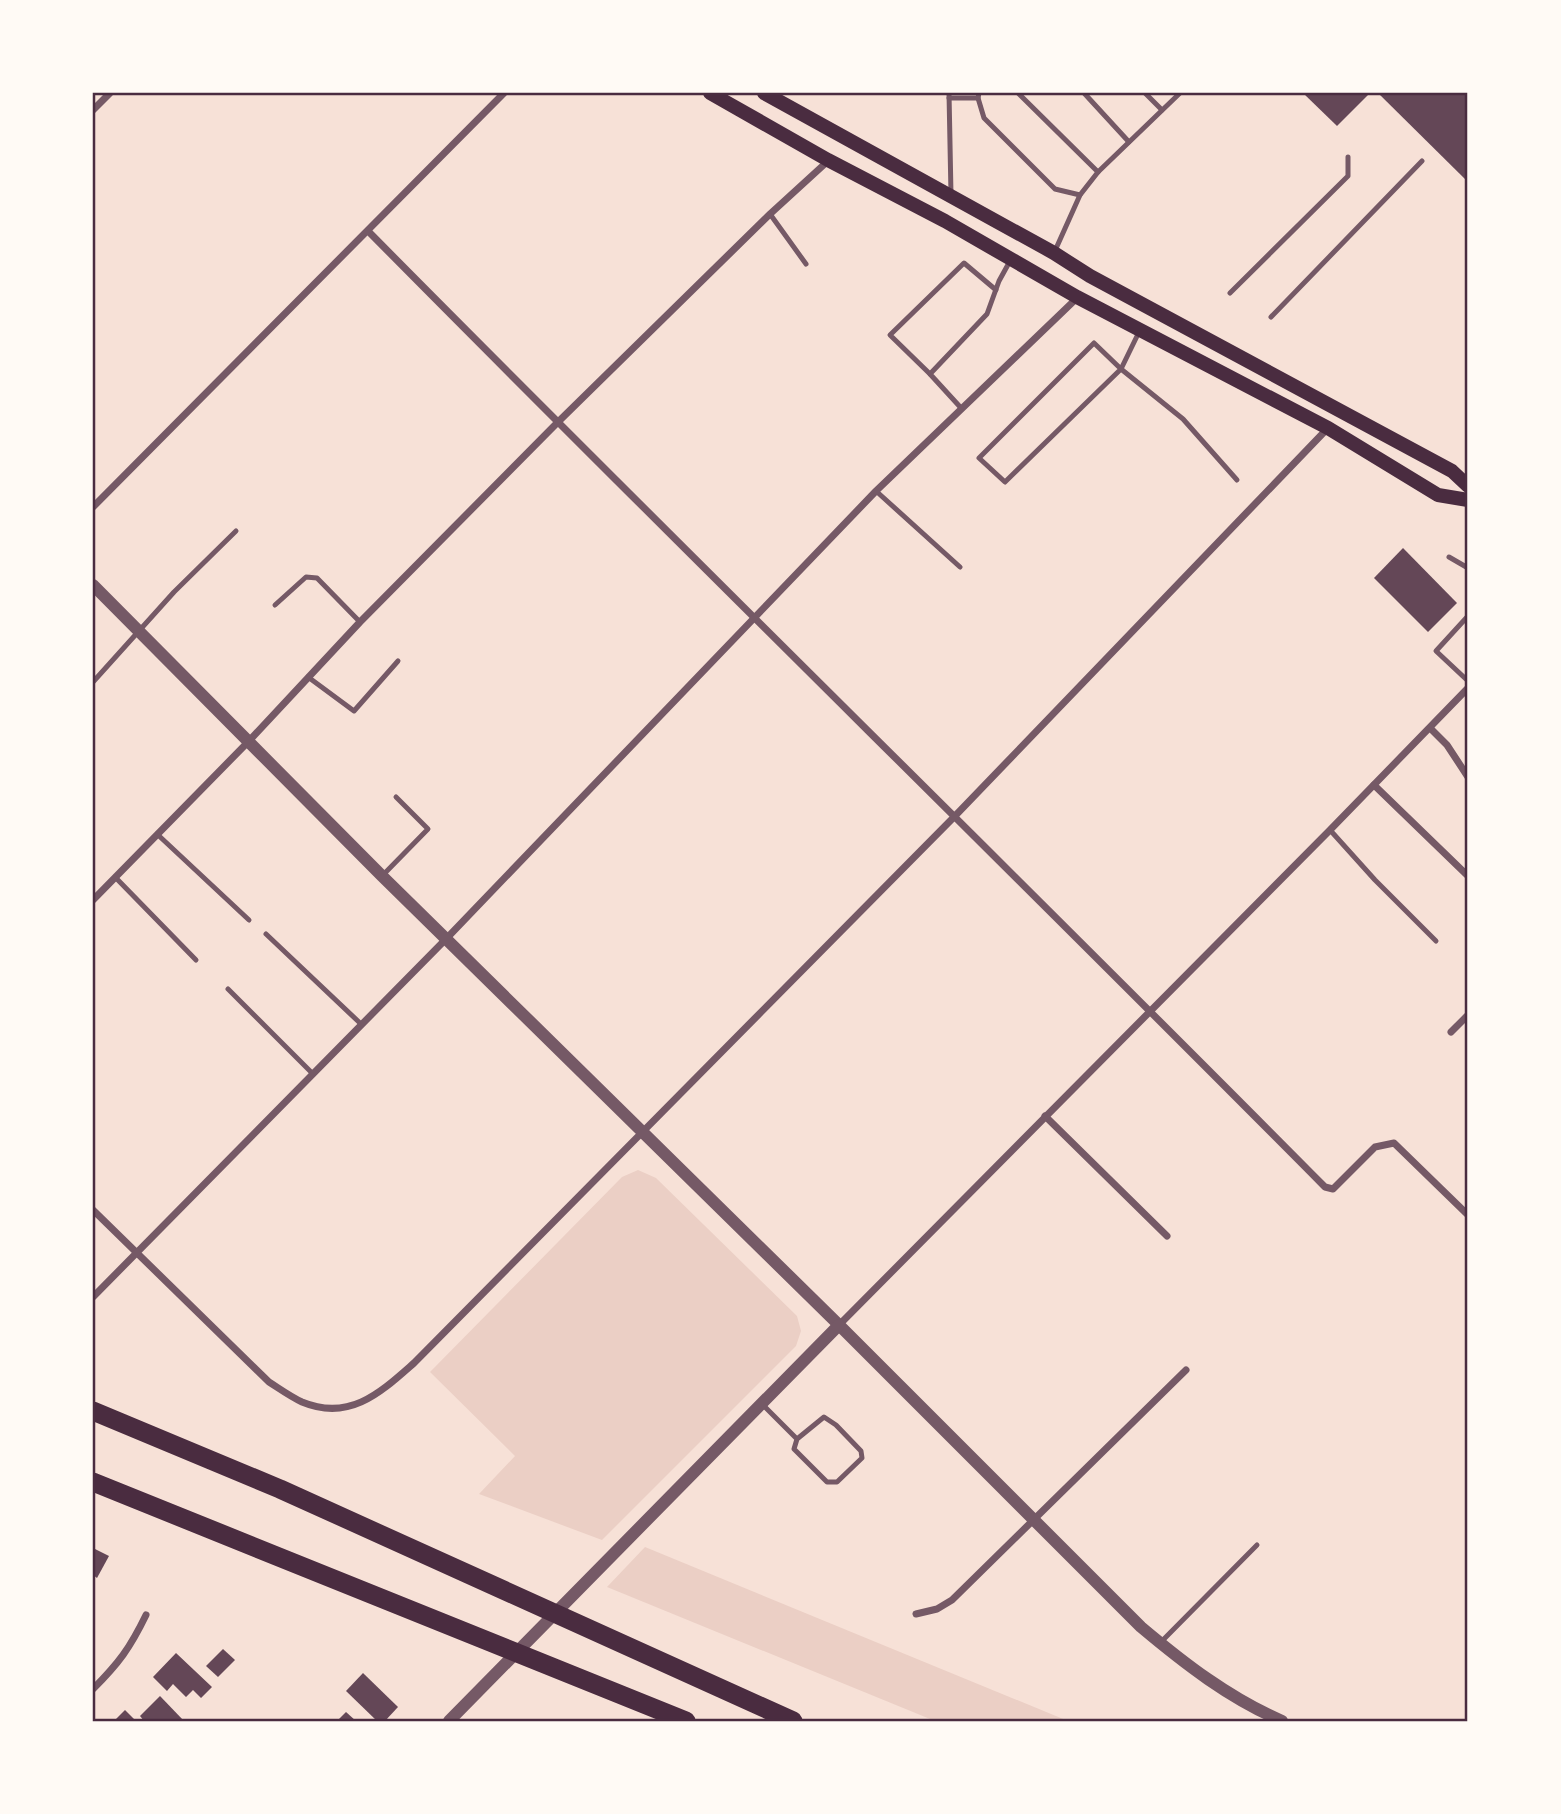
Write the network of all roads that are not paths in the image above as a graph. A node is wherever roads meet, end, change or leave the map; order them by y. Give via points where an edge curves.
1 (110, 93) edge
2 (504, 93) edge
3 (710, 93) edge
4 (764, 93) edge
5 (1018, 93) edge
6 (1084, 93) edge
7 (1145, 93) edge
8 (1180, 93) edge
9 (949, 95) edge
10 (979, 95) edge
11 (93, 110) edge
12 (1162, 110) junction
13 (1129, 142) junction
14 (1348, 157) dead end
15 (828, 160) junction
16 (1422, 161) dead end
17 (1098, 172) junction
18 (951, 195) junction
19 (1080, 195) junction
20 (770, 214) junction
21 (368, 231) junction
22 (1054, 253) junction
23 (1011, 259) junction
24 (806, 264) dead end
25 (996, 290) junction
26 (1230, 293) dead end
27 (1077, 297) junction
28 (1271, 317) dead end
29 (1140, 330) junction
30 (1121, 369) junction
31 (930, 374) junction
32 (962, 409) junction
33 (557, 423) junction
34 (1328, 428) junction
35 (1237, 480) dead end
36 (1468, 486) edge
37 (876, 491) junction
38 (1468, 500) edge
39 (93, 507) edge
40 (236, 531) dead end
41 (1449, 557) dead end
42 (960, 568) dead end
43 (1468, 568) edge
44 (93, 585) edge
45 (275, 606) dead end
46 (1468, 616) edge
47 (754, 618) junction
48 (360, 622) junction
49 (138, 631) junction
50 (398, 661) dead end
51 (308, 677) junction
52 (1468, 681) edge
53 (93, 682) edge
54 (1468, 688) edge
55 (1431, 729) junction
56 (248, 741) junction
57 (1468, 777) edge
58 (1374, 785) junction
59 (396, 797) dead end
60 (954, 817) junction
61 (1331, 830) junction
62 (157, 834) junction
63 (382, 876) junction
64 (1468, 876) edge
65 (115, 877) junction
66 (93, 900) edge
67 (249, 920) dead end
68 (266, 934) dead end
69 (446, 939) junction
70 (1436, 941) dead end
71 (196, 960) dead end
72 (229, 989) dead end
73 (1150, 1010) junction
74 (1468, 1015) edge
75 (361, 1024) junction
76 (1451, 1032) dead end
77 (313, 1073) junction
78 (1045, 1116) junction
79 (643, 1132) junction
80 (93, 1210) edge
81 (1468, 1215) edge
82 (1167, 1236) dead end
83 (136, 1252) junction
84 (93, 1297) edge
85 (839, 1325) junction
86 (1186, 1370) dead end
87 (762, 1404) junction
88 (93, 1411) edge
89 (797, 1439) junction
90 (93, 1482) edge
91 (1035, 1518) junction
92 (1257, 1545) dead end
93 (916, 1614) dead end
94 (146, 1615) dead end
95 (1160, 1643) junction
96 (93, 1689) edge
97 (449, 1721) edge
98 (686, 1721) edge
99 (793, 1721) edge
100 (1282, 1721) edge

1 - 11 street
2 - 21 street
3 - 15 main road
4 - 18 main road
5 - 17 lane
6 - 13 lane
7 - 12 lane
8 - 12 lane
9 - 10 lane
9 - 18 lane
10 - 19 lane via 984,118 1055,189
12 - 13 lane
13 - 17 lane
14 - 26 lane via 1348,176
15 - 20 street
15 - 23 main road
16 - 28 lane
17 - 19 lane
18 - 22 main road
19 - 22 lane
20 - 24 lane
20 - 33 street
21 - 33 street
21 - 39 street
22 - 36 main road via 1452,471
23 - 25 lane
23 - 27 main road
25 - 31 lane via 987,314
25 - 31 lane via 964,263 890,335
27 - 29 main road
27 - 32 street
29 - 30 lane
29 - 34 main road
30 - 30 lane via 1004,482 979,458 1094,344
30 - 35 lane via 1183,419
31 - 32 lane
32 - 37 street
33 - 47 street
33 - 48 street
34 - 38 main road via 1438,495
34 - 60 street
37 - 42 lane
37 - 47 street
40 - 49 lane
41 - 43 lane
44 - 49 street
45 - 48 lane via 306,577 317,578
46 - 52 lane via 1436,651
47 - 60 street
47 - 69 street
48 - 51 street
49 - 53 lane
49 - 56 street
50 - 51 lane via 354,711
51 - 56 street
54 - 55 street
55 - 57 street
55 - 58 street
56 - 62 street
56 - 63 street
58 - 61 street
58 - 64 street
59 - 63 lane via 428,829
60 - 73 street
60 - 79 street
61 - 70 lane
61 - 73 street
62 - 65 street
62 - 67 lane
63 - 69 street
65 - 66 street
65 - 71 lane
68 - 75 lane
69 - 75 street
69 - 79 street
72 - 77 lane
73 - 78 street
73 - 81 street via 1325,1187 1333,1189 1375,1147 1394,1143
74 - 76 street
75 - 77 street
77 - 83 street
78 - 82 street
78 - 85 street
79 - 83 street via 414,1363 358,1406 332,1409 303,1403 269,1382
79 - 85 street
80 - 83 street
83 - 84 street
85 - 87 street
85 - 91 street
86 - 91 street
87 - 89 lane
87 - 97 street
88 - 99 highway via 280,1489
89 - 89 lane via 824,1417 862,1451 862,1458 837,1482 827,1482 794,1449
90 - 98 highway
91 - 93 street via 951,1600
91 - 95 street
92 - 95 lane
94 - 96 street via 131,1647
95 - 100 street via 1221,1689

